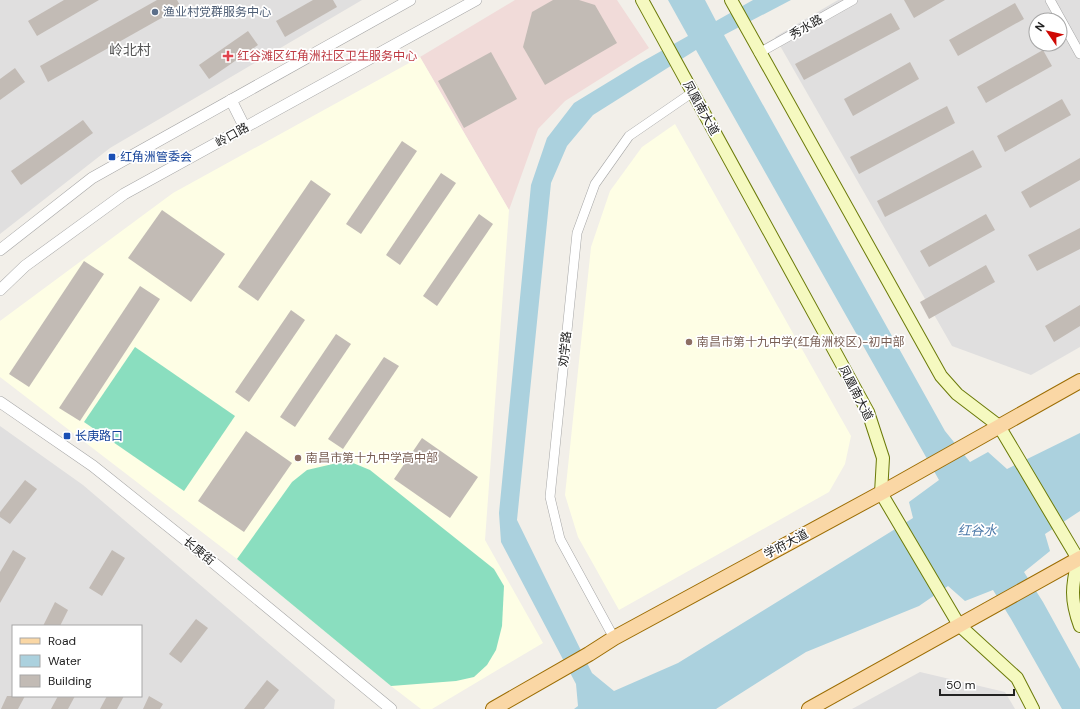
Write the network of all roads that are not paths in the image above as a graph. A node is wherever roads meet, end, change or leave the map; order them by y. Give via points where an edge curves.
1 (410, 0) edge
2 (476, 0) edge
3 (731, 0) edge
4 (853, 0) edge
5 (1050, 0) edge
6 (643, 2) edge
7 (759, 53) junction
8 (1080, 54) edge
9 (693, 92) junction
10 (231, 100) junction
11 (245, 128) junction
12 (0, 250) edge
13 (0, 290) edge
14 (1080, 381) edge
15 (0, 402) edge
16 (1000, 426) junction
17 (881, 493) junction
18 (1079, 559) edge
19 (959, 625) junction
20 (1080, 626) edge
21 (614, 638) junction
22 (391, 709) edge
23 (493, 709) edge
24 (809, 709) edge
25 (1034, 709) edge

1 - 10 street
2 - 11 street, 岭口路
3 - 7 main road
4 - 7 street, 秀水路
5 - 8 street
6 - 9 main road, 凤凰南大道
7 - 16 main road via 940,376 957,394
9 - 17 main road, 凤凰南大道 via 868,412 883,458
9 - 21 street, 劝学路 via 629,136 595,184 577,233 550,497 560,539
10 - 11 street
10 - 12 street via 92,178
11 - 13 street, 岭口路 via 124,194 25,266
14 - 16 main road, 学府大道
15 - 22 street, 长庚街 via 93,466
16 - 17 main road, 学府大道
16 - 18 main road
17 - 19 main road
17 - 21 main road, 学府大道
18 - 19 main road
18 - 20 main road via 1073,584 1073,608
19 - 24 main road
19 - 25 main road via 1017,678
21 - 23 main road, 学府大道

